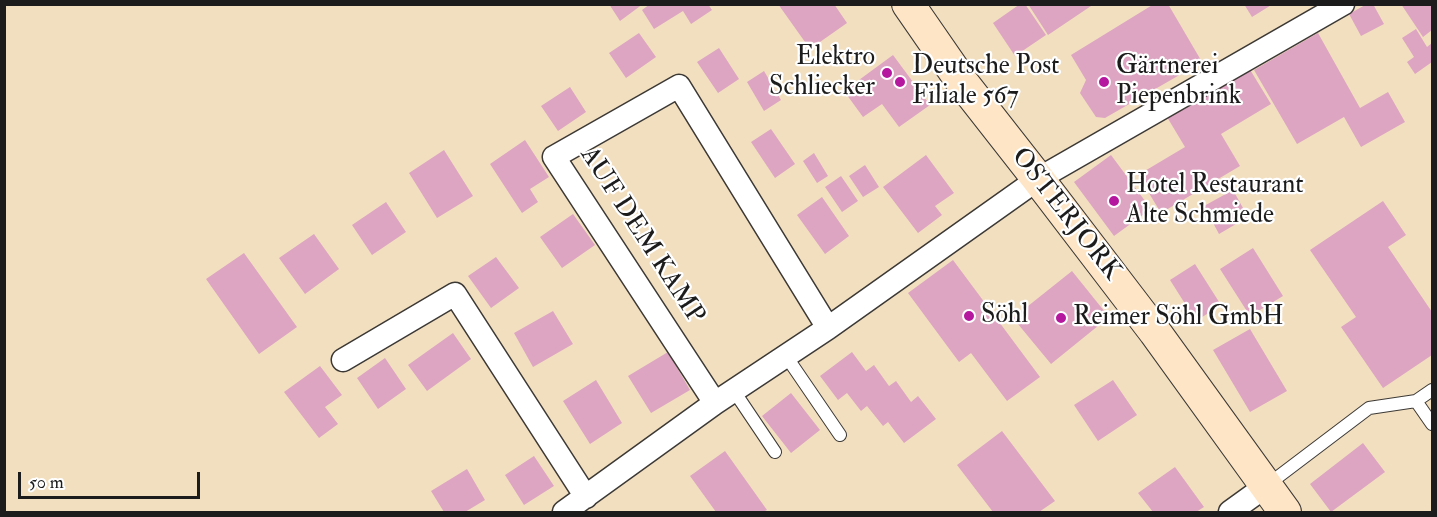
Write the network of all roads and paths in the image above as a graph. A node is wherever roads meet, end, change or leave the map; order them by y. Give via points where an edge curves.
1 (908, 4) edge
2 (1343, 4) edge
3 (1038, 179) junction
4 (828, 328) junction
5 (786, 356) junction
6 (343, 360) dead end
7 (1432, 390) edge
8 (734, 391) junction
9 (1416, 401) junction
10 (715, 403) junction
11 (1432, 424) edge
12 (840, 435) dead end
13 (775, 452) dead end
14 (1266, 486) junction
15 (586, 497) junction
16 (564, 513) edge
17 (1230, 513) edge
18 (1285, 513) edge

1 - 3 main road, OSTERJORK via 962,82
2 - 3 street
3 - 4 street
3 - 14 main road, OSTERJORK
4 - 5 street
4 - 10 street, AUF DEM KAMP via 679,86 554,157
5 - 8 street
5 - 12 lane
6 - 15 street via 455,294
7 - 9 lane
8 - 10 street
8 - 13 lane
9 - 11 lane
9 - 14 lane via 1369,408
10 - 15 street
14 - 17 street
14 - 18 main road, OSTERJORK
15 - 16 street

